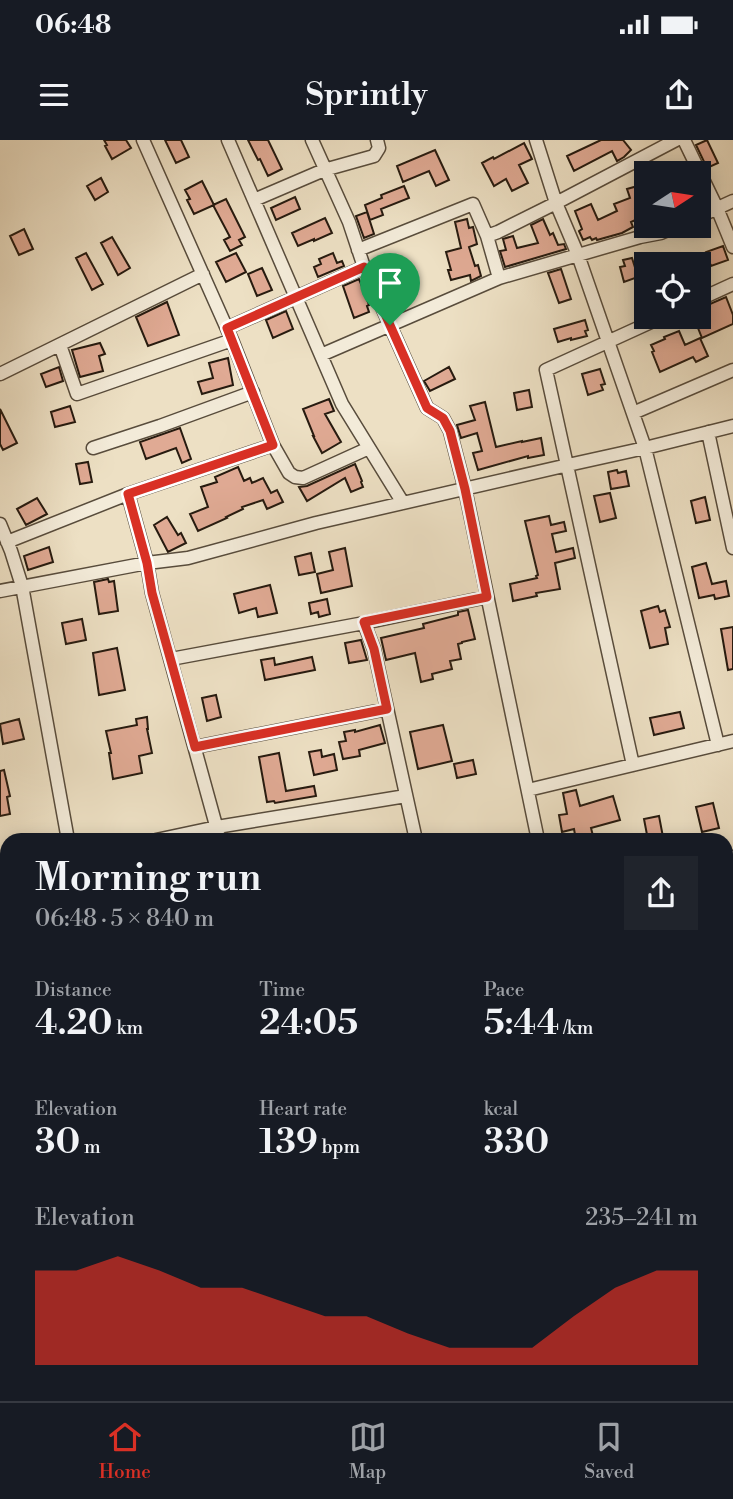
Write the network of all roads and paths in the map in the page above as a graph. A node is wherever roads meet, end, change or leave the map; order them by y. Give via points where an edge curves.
1 (143, 140) edge
2 (228, 140) edge
3 (312, 140) edge
4 (377, 140) edge
5 (536, 140) edge
6 (676, 140) edge
7 (684, 140) edge
8 (324, 170) junction
9 (254, 200) junction
10 (733, 201) edge
11 (556, 203) junction
12 (717, 208) junction
13 (711, 211) edge
14 (487, 236) junction
15 (637, 238) edge
16 (733, 247) edge
17 (358, 250) junction
18 (578, 255) junction
19 (364, 267) junction
20 (203, 274) junction
21 (499, 278) junction
22 (733, 284) edge
23 (711, 294) edge
24 (296, 298) junction
25 (390, 325) junction
26 (637, 329) edge
27 (230, 334) junction
28 (609, 342) junction
29 (60, 345) junction
30 (321, 355) junction
31 (733, 370) edge
32 (0, 373) edge
33 (253, 392) junction
34 (634, 413) junction
35 (733, 426) edge
36 (708, 432) junction
37 (273, 445) junction
38 (93, 448) dead end
39 (369, 448) junction
40 (645, 448) junction
41 (568, 465) junction
42 (465, 489) junction
43 (128, 494) junction
44 (403, 503) junction
45 (0, 524) edge
46 (733, 548) edge
47 (6, 549) edge
48 (147, 563) junction
49 (22, 586) junction
50 (0, 591) edge
51 (487, 597) junction
52 (364, 622) junction
53 (171, 659) junction
54 (387, 709) junction
55 (733, 741) edge
56 (718, 745) junction
57 (195, 747) junction
58 (632, 765) junction
59 (528, 790) junction
60 (406, 796) junction
61 (67, 833) edge
62 (218, 833) edge
63 (223, 833) edge
64 (414, 833) edge
65 (537, 833) edge

1 - 20 street
2 - 9 street
3 - 8 street
4 - 8 street via 374,156
5 - 11 street
6 - 11 street
7 - 12 street
8 - 9 street
8 - 17 street
9 - 24 street
10 - 12 street
11 - 14 street
11 - 18 street
12 - 13 street
12 - 16 street
14 - 17 street via 473,204
14 - 21 street
15 - 18 street
17 - 19 street
18 - 21 street
18 - 28 street
19 - 24 street
19 - 25 street
20 - 27 street
20 - 29 street
21 - 25 street
22 - 23 street
24 - 27 street
24 - 30 street
25 - 30 street
25 - 42 street via 427,408 443,418 450,431
26 - 28 street
27 - 29 street via 77,394
27 - 33 street
28 - 34 street
28 - 41 street via 546,370
29 - 32 street
30 - 39 street via 342,404
31 - 34 street
33 - 37 street
33 - 38 street
34 - 40 street
35 - 36 street
36 - 40 street
36 - 46 street
37 - 39 street via 289,473 303,478
37 - 43 street
39 - 44 street
40 - 41 street
40 - 56 street
41 - 42 street
41 - 58 street
42 - 44 street
42 - 51 street
43 - 47 street
43 - 48 street
44 - 48 street via 188,558
45 - 47 street
47 - 49 street
48 - 49 street
48 - 53 street
49 - 50 street
49 - 61 street
51 - 52 street
51 - 59 street
52 - 53 street
52 - 54 street
53 - 57 street
54 - 57 street
54 - 60 street
55 - 56 street
56 - 58 street
57 - 62 street
58 - 59 street
59 - 65 street
60 - 63 street
60 - 64 street

